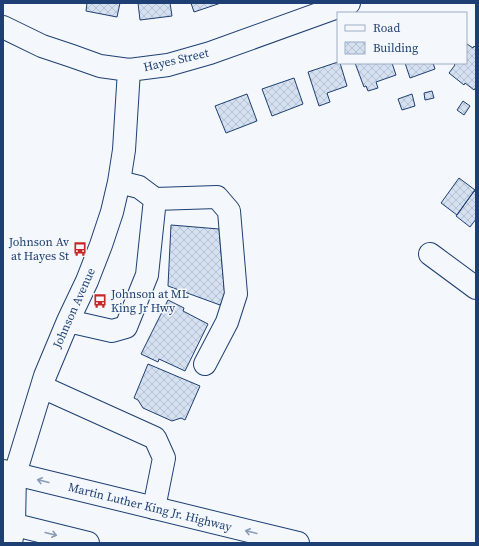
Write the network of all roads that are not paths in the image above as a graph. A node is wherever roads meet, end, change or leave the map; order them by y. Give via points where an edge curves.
1 (349, 3) edge
2 (3, 27) edge
3 (129, 70) junction
4 (119, 182) junction
5 (156, 200) junction
6 (430, 254) dead end
7 (476, 288) edge
8 (68, 321) junction
9 (205, 364) dead end
10 (42, 387) junction
11 (9, 473) edge
12 (154, 508) junction
13 (10, 530) edge
14 (88, 543) edge
15 (298, 543) edge

1 - 3 street, Hayes Street via 210,53 168,65
2 - 3 street, Hayes Street via 42,46 100,66
3 - 4 street, Johnson Avenue via 124,150
4 - 5 street via 139,187
4 - 8 street, Johnson Avenue via 101,244
5 - 8 street via 147,274 126,326 112,332
5 - 9 street via 217,197 229,211 236,294 227,322
6 - 7 street
8 - 10 street, Johnson Avenue
10 - 11 street, Johnson Avenue
10 - 12 street via 155,438 164,458
12 -> 11 street, Martin Luther King Jr. Highway
11 - 13 street, Johnson Avenue
15 -> 12 street, Martin Luther King Jr. Highway
13 -> 14 street

